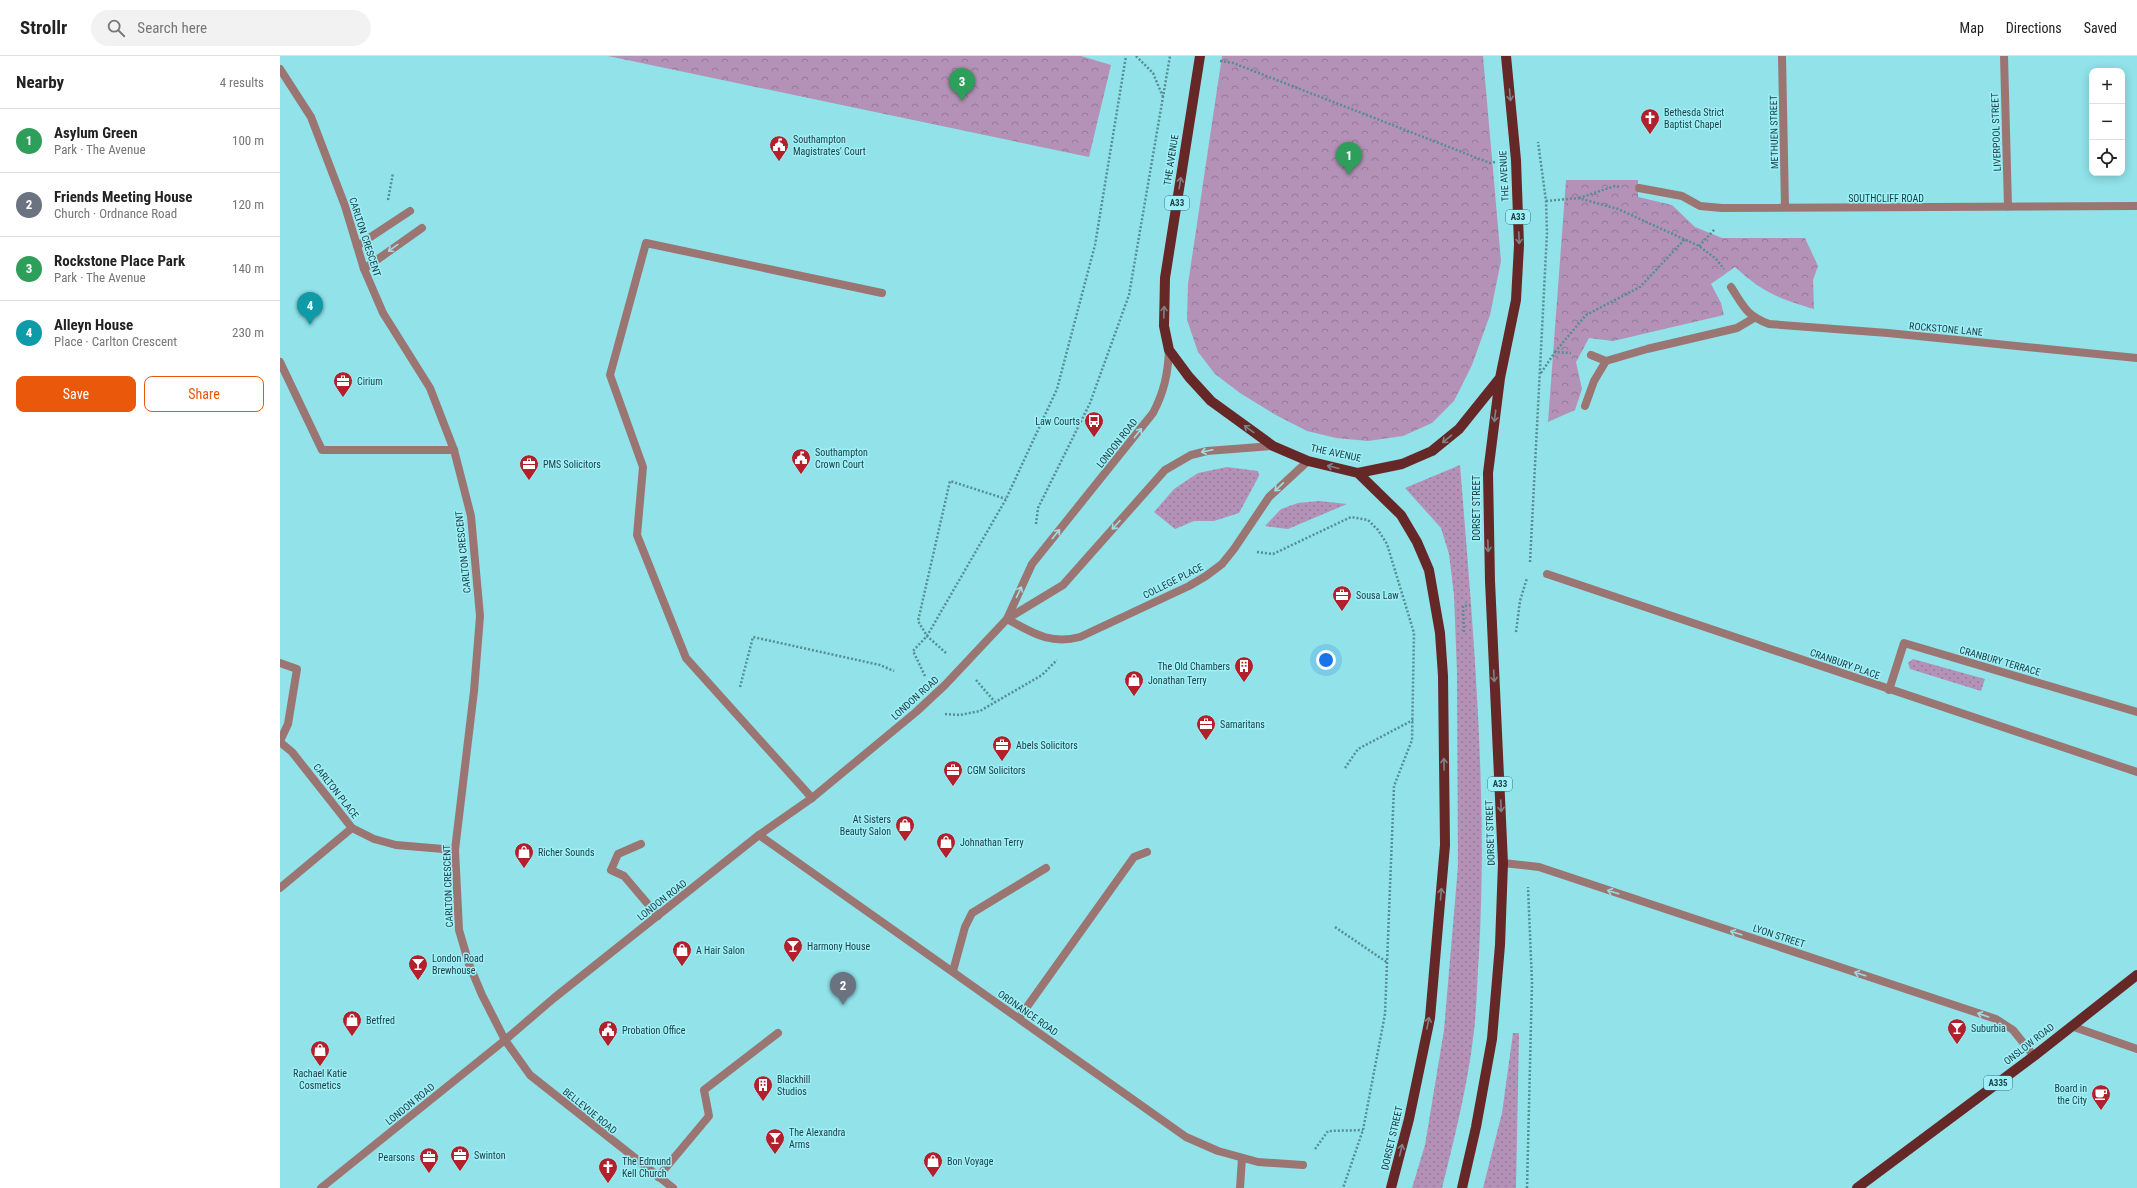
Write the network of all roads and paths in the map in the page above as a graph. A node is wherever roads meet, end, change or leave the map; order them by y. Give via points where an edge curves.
1 (1126, 56) edge
2 (1136, 56) edge
3 (1170, 56) edge
4 (1200, 56) edge
5 (1506, 56) edge
6 (1782, 56) edge
7 (2004, 56) edge
8 (1233, 63) dead end
9 (280, 69) edge
10 (1163, 98) junction
11 (1541, 157) dead end
12 (1490, 163) dead end
13 (1639, 188) joint
14 (1578, 198) junction
15 (1546, 201) junction
16 (2137, 206) edge
17 (1786, 207) junction
18 (2008, 207) junction
19 (410, 211) dead end
20 (422, 228) dead end
21 (1685, 239) junction
22 (357, 246) junction
23 (364, 269) junction
24 (1731, 287) joint
25 (882, 293) dead end
26 (1754, 318) junction
27 (1169, 350) junction
28 (1555, 352) junction
29 (1591, 355) joint
30 (2137, 358) edge
31 (1606, 361) junction
32 (280, 362) edge
33 (1540, 374) junction
34 (1500, 378) junction
35 (1585, 406) dead end
36 (1273, 446) junction
37 (454, 450) junction
38 (1308, 461) junction
39 (1358, 473) junction
40 (1006, 499) junction
41 (1273, 554) dead end
42 (1032, 564) junction
43 (1530, 568) dead end
44 (1528, 574) dead end
45 (1548, 574) dead end
46 (1491, 602) junction
47 (1007, 619) junction
48 (1414, 633) junction
49 (1440, 633) junction
50 (927, 636) junction
51 (942, 649) dead end
52 (280, 663) edge
53 (894, 671) dead end
54 (1042, 675) dead end
55 (980, 684) dead end
56 (1889, 690) junction
57 (935, 695) junction
58 (995, 702) junction
59 (734, 711) junction
60 (980, 711) dead end
61 (2137, 712) edge
62 (1413, 720) junction
63 (280, 742) edge
64 (1345, 768) dead end
65 (2137, 772) edge
66 (812, 798) junction
67 (352, 828) junction
68 (759, 835) junction
69 (641, 844) dead end
70 (455, 850) junction
71 (1147, 852) dead end
72 (1503, 863) junction
73 (1046, 868) dead end
74 (1528, 886) dead end
75 (280, 888) edge
76 (658, 916) junction
77 (1335, 927) dead end
78 (1388, 963) junction
79 (953, 971) junction
80 (2137, 975) edge
81 (1018, 1018) junction
82 (2071, 1026) junction
83 (778, 1033) dead end
84 (505, 1040) junction
85 (2137, 1049) edge
86 (2034, 1056) junction
87 (1363, 1130) junction
88 (1242, 1158) junction
89 (1303, 1165) joint
90 (658, 1177) junction
91 (321, 1188) edge
92 (673, 1188) edge
93 (1240, 1188) edge
94 (1343, 1188) edge
95 (1391, 1188) edge
96 (1462, 1188) edge
97 (1526, 1188) edge
98 (1857, 1188) edge

1 - 40 path via 1095,245 1056,389
2 - 10 path via 1153,73
3 - 10 path
27 -> 4 main road, THE AVENUE / A33 via 1164,326 1165,278
5 -> 34 main road, THE AVENUE / A33 via 1516,160 1520,245 1516,300
6 - 17 street, METHUEN STREET
7 - 18 street, LIVERPOOL STREET
8 - 12 path
9 - 22 street, CARLTON CRESCENT via 311,117 346,206
10 - 42 path via 1129,295 1090,403 1038,508
11 - 15 path
13 - 14 path via 1615,186
13 - 17 street, SOUTHCLIFF ROAD via 1682,196 1700,206
14 - 15 path
14 - 21 path via 1618,209
15 - 33 path via 1547,233
16 - 18 street, SOUTHCLIFF ROAD
17 - 18 street, SOUTHCLIFF ROAD
19 - 22 street
20 -> 23 street
21 - 24 path via 1716,259 1729,275
21 - 28 path via 1640,288 1586,315
22 - 23 street, CARLTON CRESCENT
23 - 37 street, CARLTON CRESCENT via 383,312 430,388
24 - 26 street via 1744,308
25 - 59 street via 646,243 610,375 643,467 637,535 686,658
26 - 30 street, ROCKSTONE LANE via 1769,324 1805,328 1888,333
26 - 31 street via 1737,328
36 -> 27 main road, THE AVENUE / A33 via 1211,401
42 -> 27 street, LONDON ROAD via 1153,413 1163,394 1168,373
28 - 29 path
28 - 33 path
29 - 31 street
31 - 35 street via 1594,381
32 - 37 street via 322,450
33 - 43 path
34 -> 39 main road, THE AVENUE / A33 via 1459,429 1432,451 1402,464
34 -> 46 main road, DORSET STREET / A33 via 1488,473
36 - 38 main road, THE AVENUE / A33
36 -> 47 street, LONDON ROAD via 1207,450 1165,470 1063,585
37 - 70 street, CARLTON CRESCENT via 471,516 480,616 474,691
39 -> 38 main road, THE AVENUE / A33
38 -> 47 street, COLLEGE PLACE via 1269,497 1234,549 1222,564 1206,576 1080,637 1062,640 1045,638
39 - 49 main road, DORSET STREET via 1401,515 1417,542 1429,570
40 - 50 path
40 - 50 path via 950,481 918,622
41 - 48 path via 1352,517 1368,520 1387,544
47 -> 42 street, LONDON ROAD
44 - 46 path via 1520,600
45 - 56 street, CRANBURY PLACE
46 - 49 path via 1463,606 1464,632
46 -> 72 main road, DORSET STREET / A33
47 - 57 street, LONDON ROAD
48 - 49 path
48 - 62 path
95 -> 49 main road, DORSET STREET via 1409,1119 1430,1018 1445,845
50 - 51 path
50 - 57 path via 913,651
52 - 63 street via 297,669 288,724
53 - 59 path via 880,665 753,637
54 - 58 path
55 - 58 path
56 - 61 street, CRANBURY TERRACE via 1904,643
56 - 65 street, CRANBURY PLACE
57 - 66 street, LONDON ROAD
58 - 60 path
59 - 66 street
62 - 64 path via 1358,749
62 - 78 path via 1412,740 1394,786
63 - 67 street, CARLTON PLACE via 292,752
66 - 68 street, LONDON ROAD
67 - 70 street, CARLTON PLACE via 374,839 396,845
67 - 75 street
68 - 76 street, LONDON ROAD
68 - 79 street, ORDNANCE ROAD
69 - 76 street via 618,854 611,870 624,876
70 - 84 street, CARLTON CRESCENT via 459,930 482,995
71 - 81 street via 1134,857
86 -> 72 street, LYON STREET via 2013,1030 1996,1019 1540,867
72 - 96 main road, DORSET STREET / A33 via 1500,945 1492,1039
73 - 79 street via 972,913 965,927
74 - 97 path via 1532,984
76 - 84 street, LONDON ROAD
77 - 78 path
78 - 87 path via 1385,1014
79 - 81 street, ORDNANCE ROAD
80 - 82 main road, ONSLOW ROAD / A335
81 - 88 street, ORDNANCE ROAD via 1186,1137
82 - 85 street
82 - 86 main road, ONSLOW ROAD / A335
83 - 90 street via 704,1090 709,1116
84 - 90 street, BELLEVUE ROAD via 530,1075
84 - 91 street, LONDON ROAD
86 - 98 main road, ONSLOW ROAD / A335
87 - 89 path via 1328,1131
87 - 94 path
88 - 89 street, ORDNANCE ROAD via 1258,1162
88 - 93 street
90 - 92 street, BELLEVUE ROAD

